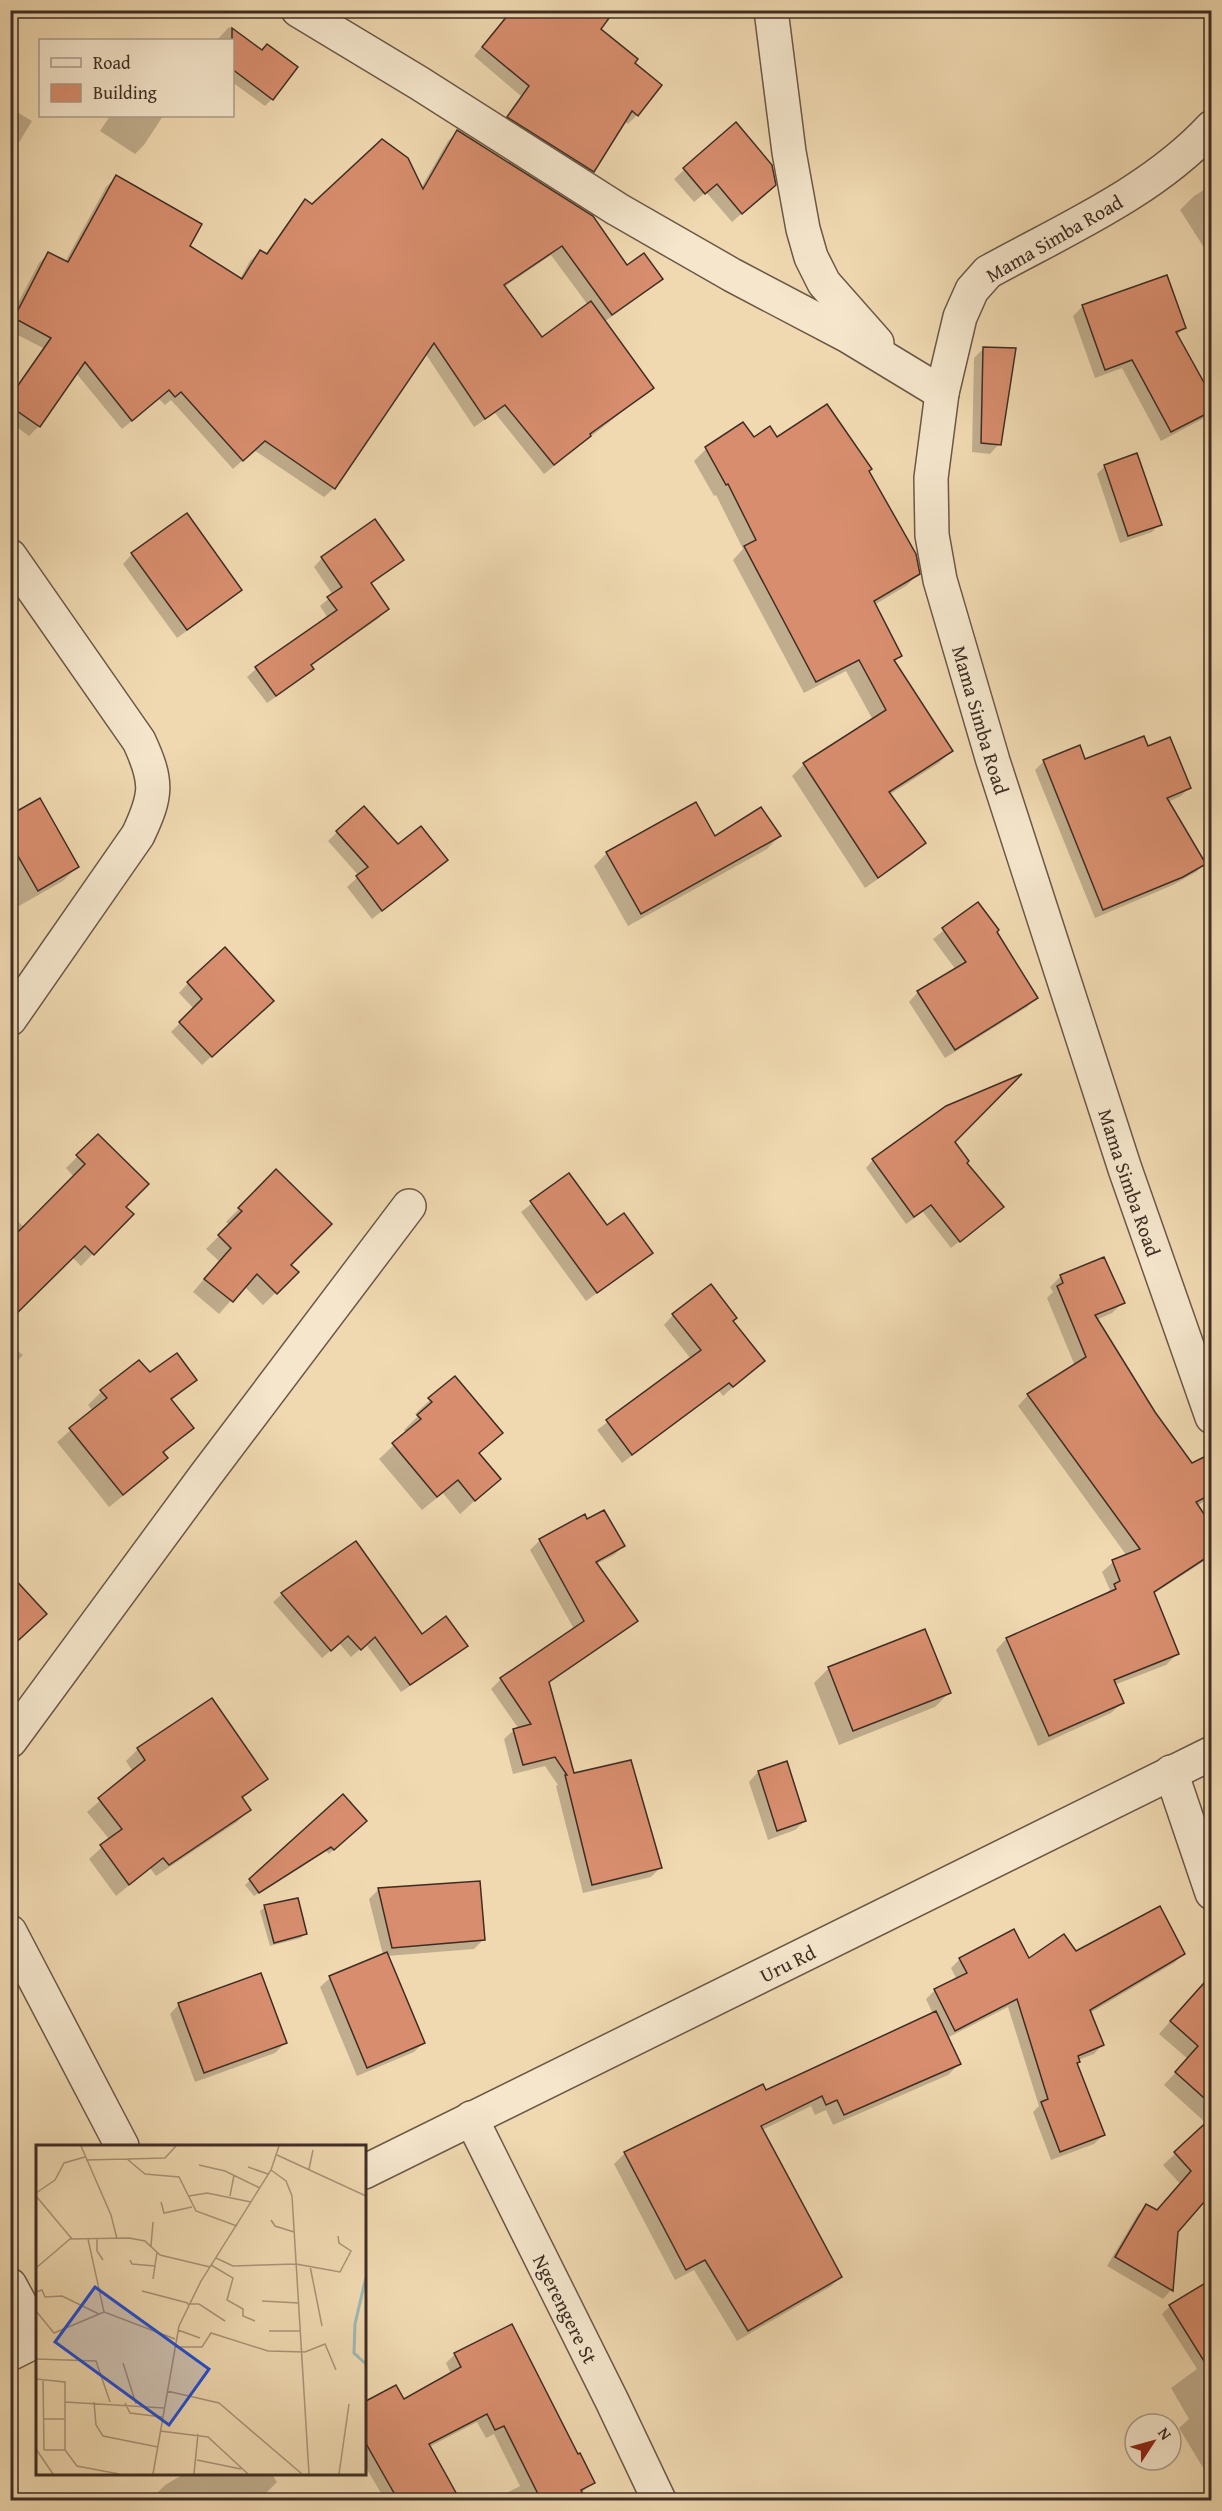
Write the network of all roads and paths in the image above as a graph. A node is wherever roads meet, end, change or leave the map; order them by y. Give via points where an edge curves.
1 (298, 10) edge
2 (771, 10) edge
3 (1212, 127) edge
4 (898, 367) junction
5 (942, 393) junction
6 (10, 556) edge
7 (10, 1019) edge
8 (409, 1206) dead end
9 (1212, 1417) edge
10 (10, 1741) edge
11 (1212, 1753) edge
12 (1171, 1772) junction
13 (1212, 1893) edge
14 (10, 1932) edge
15 (471, 2118) junction
16 (121, 2145) edge
17 (366, 2171) edge
18 (10, 2285) edge
19 (36, 2334) edge
20 (36, 2339) edge
21 (10, 2354) edge
22 (659, 2500) edge

1 - 4 street via 617,209
2 - 4 street via 789,152 811,257 824,283
3 - 5 street, Mama Simba Road via 1126,196 987,272 972,290 960,317
4 - 5 street
5 - 9 street, Mama Simba Road via 932,478 932,535 940,580 993,761 1110,1124
6 - 7 street via 140,741 150,763 154,786 150,809 138,835
8 - 10 street
11 - 12 street, Uru Rd
12 - 13 street
12 - 15 street, Uru Rd
14 - 16 street
15 - 17 street, Uru Rd
15 - 22 street, Ngerengere St
18 - 19 street
20 - 21 street

